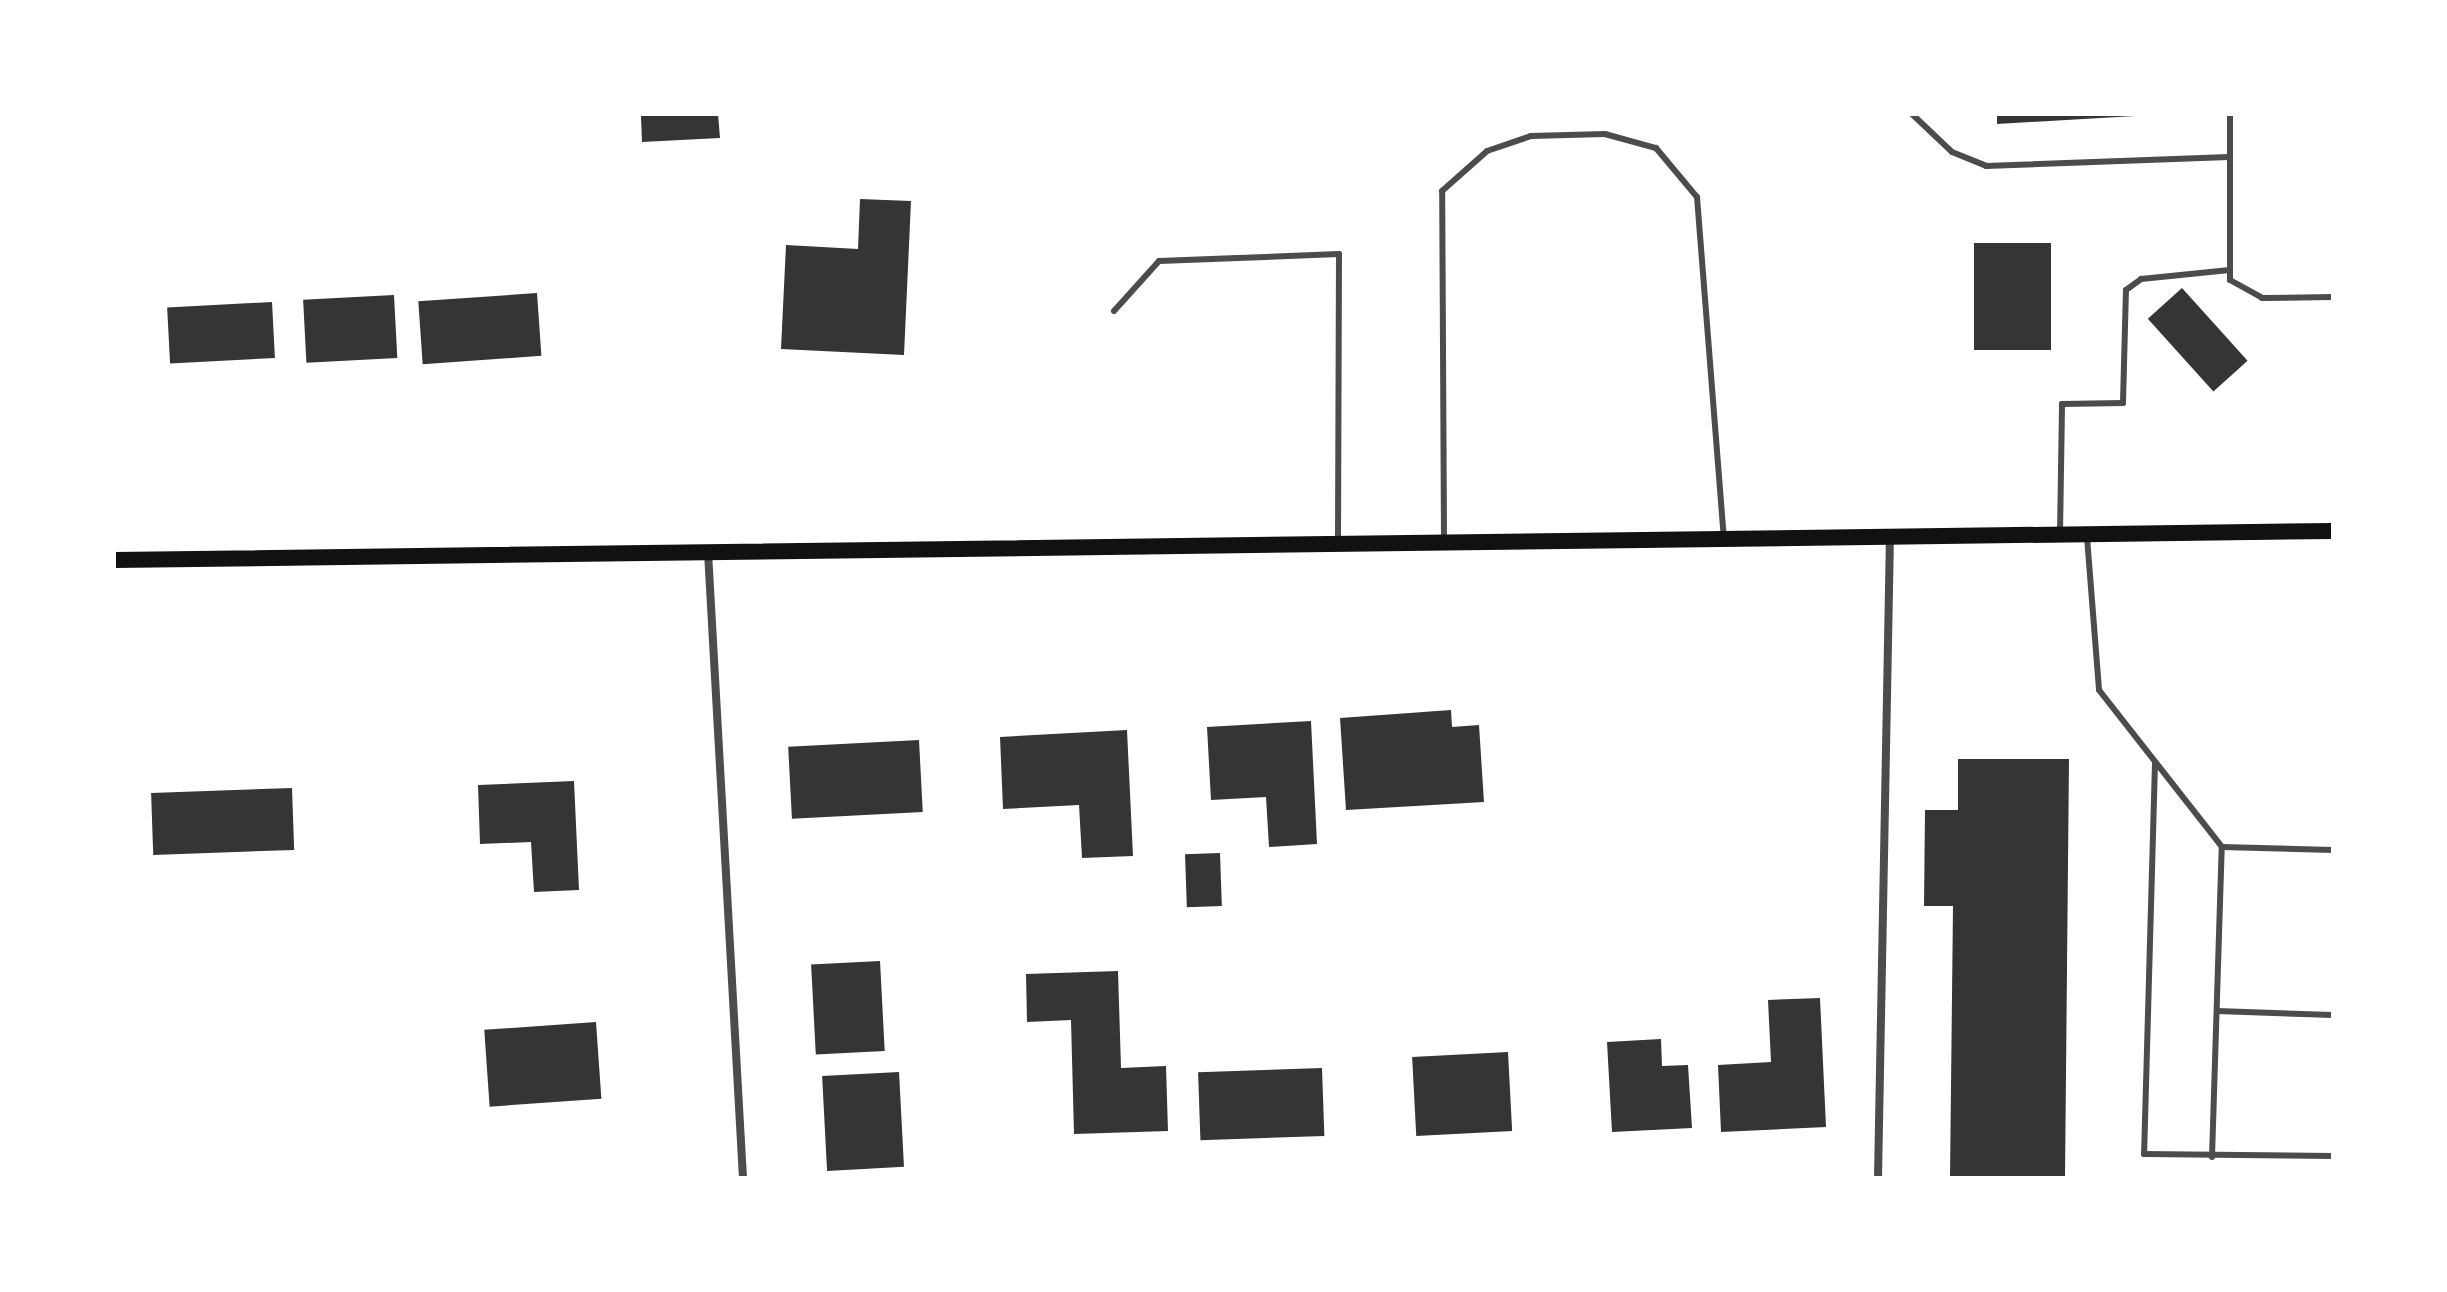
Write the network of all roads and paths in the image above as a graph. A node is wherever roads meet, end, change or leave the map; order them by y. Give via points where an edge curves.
1 (1912, 114) edge
2 (2230, 114) edge
3 (2229, 157) junction
4 (2230, 270) junction
5 (2333, 297) edge
6 (1114, 311) dead end
7 (2333, 531) edge
8 (2060, 534) junction
9 (2087, 534) junction
10 (1890, 536) junction
11 (1724, 539) junction
12 (1444, 542) junction
13 (1338, 545) junction
14 (708, 552) junction
15 (114, 560) edge
16 (2155, 763) junction
17 (2222, 847) junction
18 (2333, 850) edge
19 (2217, 1011) junction
20 (2333, 1015) edge
21 (2333, 1156) edge
22 (2212, 1157) junction
23 (743, 1178) edge
24 (1878, 1178) edge

1 - 3 lane via 1952,152 1986,166
2 - 3 lane
3 - 4 lane
4 - 5 lane via 2230,280 2262,298
4 - 8 lane via 2141,279 2126,290 2123,403 2062,404
6 - 13 lane via 1159,261 1339,254
7 - 9 main road
8 - 9 main road
8 - 10 main road
9 - 16 lane via 2099,690
10 - 11 main road
10 - 24 street
11 - 12 main road
11 - 12 lane via 1697,197 1656,148 1605,134 1531,136 1487,151 1442,191
12 - 13 main road
13 - 14 main road
14 - 15 main road
14 - 23 street
16 - 17 lane
16 - 22 lane via 2144,1154
17 - 18 lane
17 - 19 lane
19 - 20 lane
19 - 22 lane
21 - 22 lane

